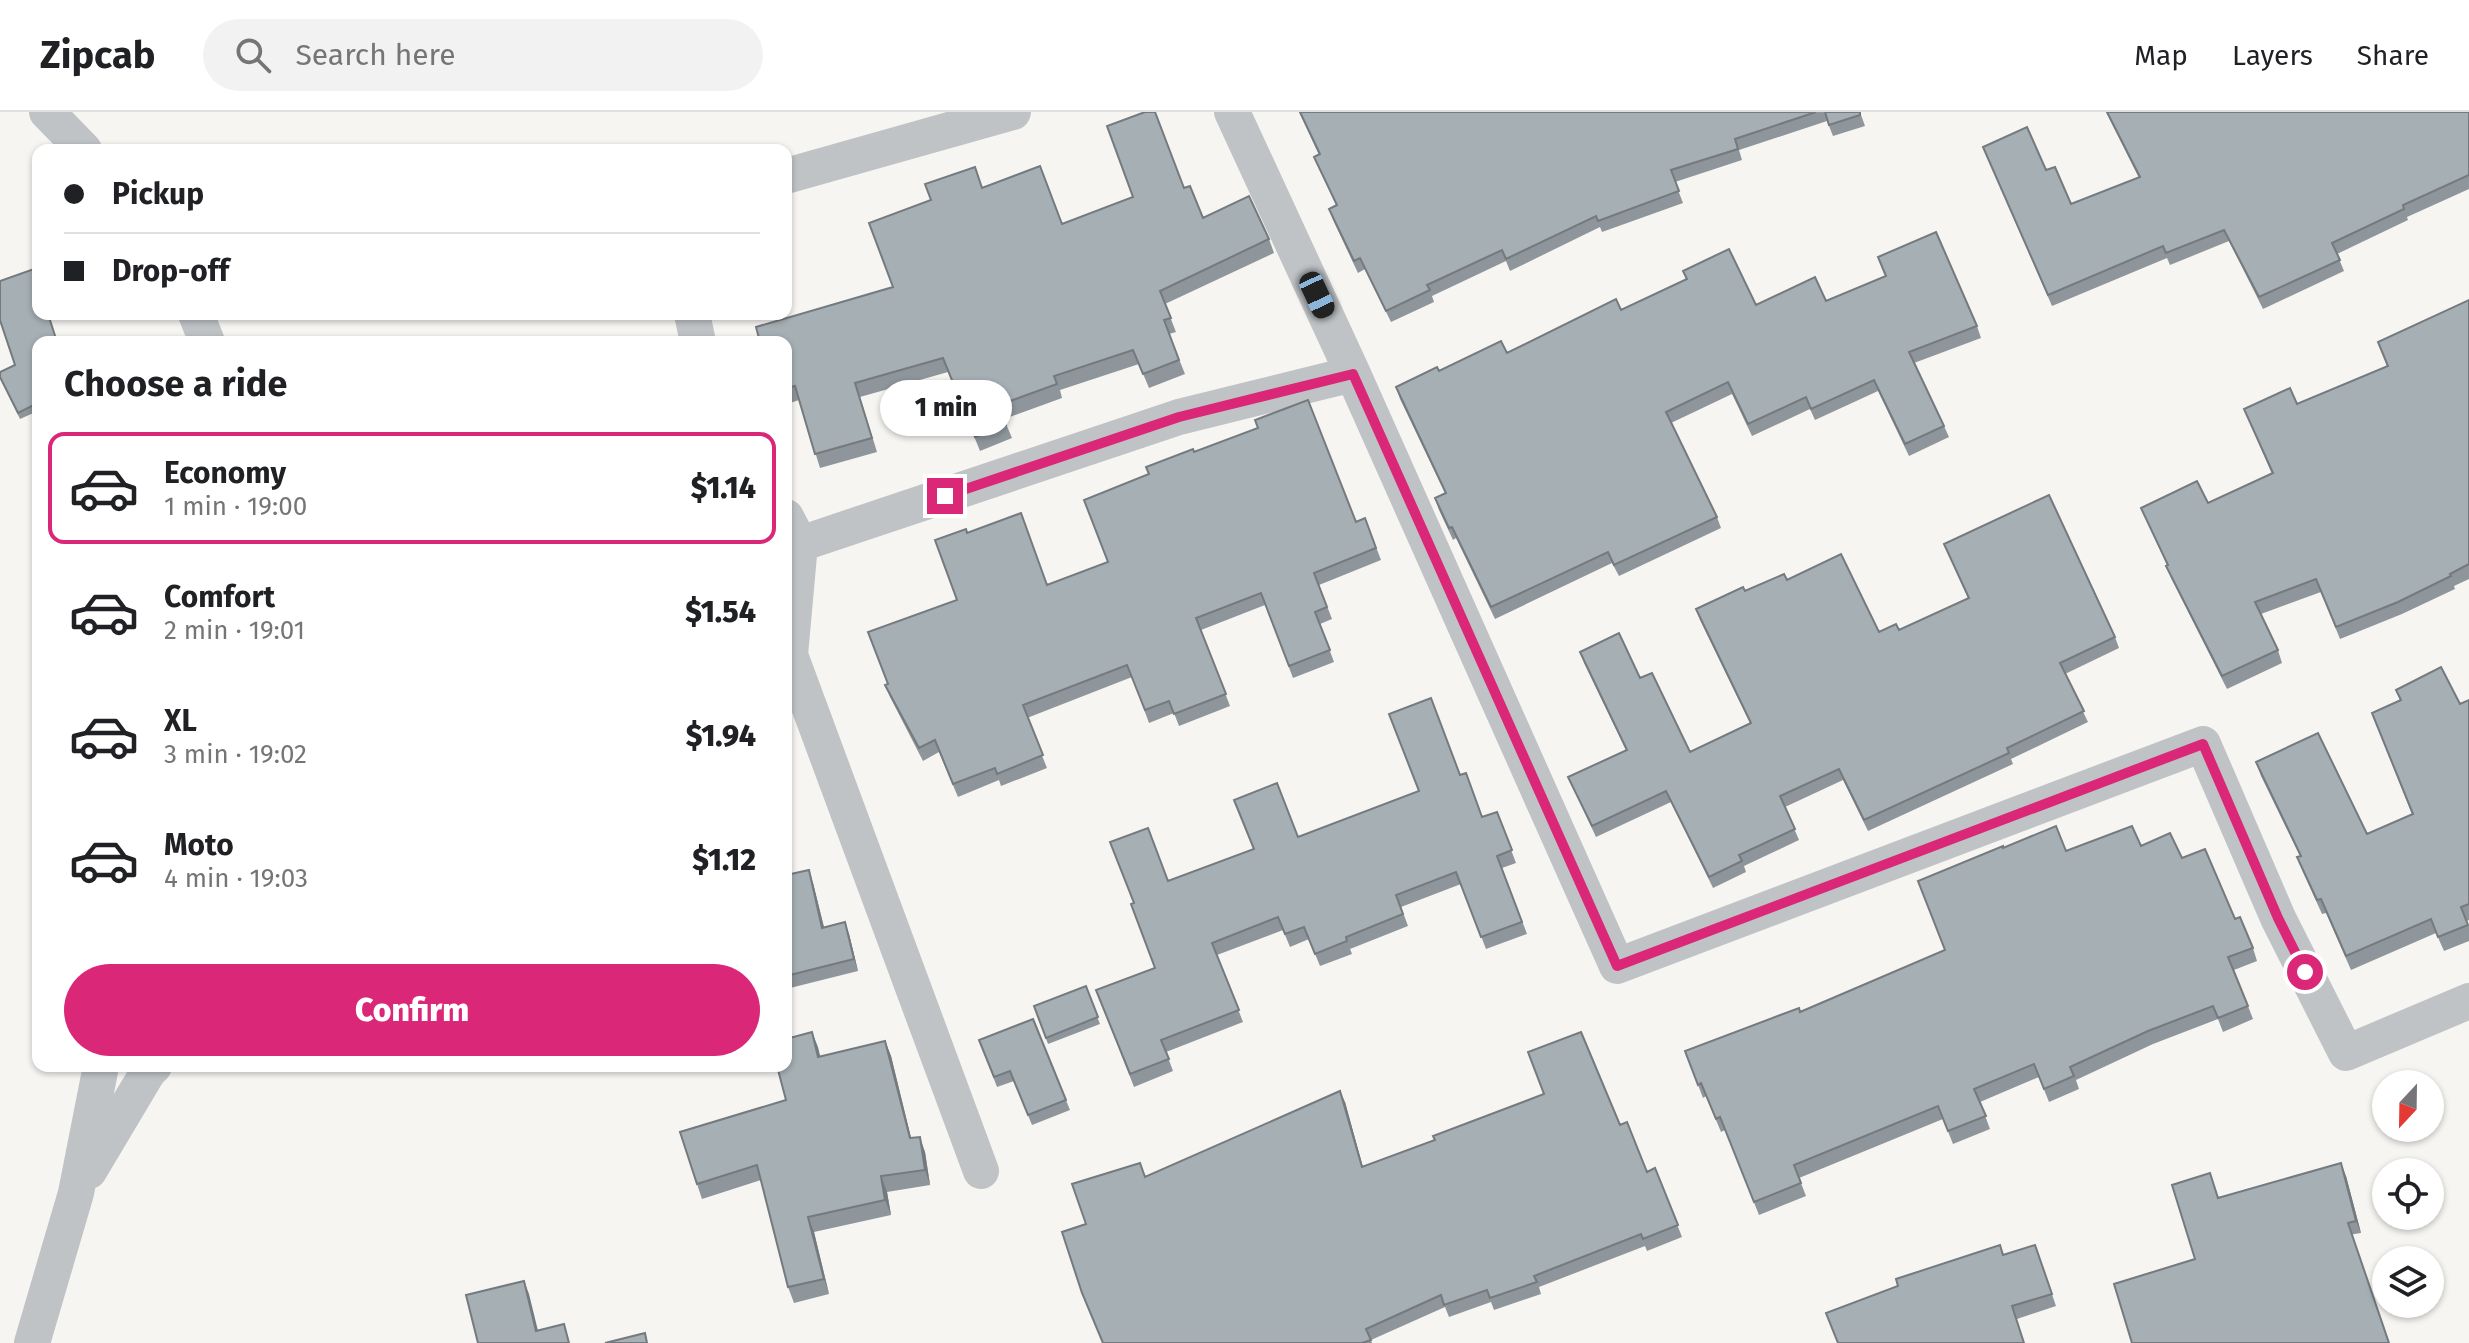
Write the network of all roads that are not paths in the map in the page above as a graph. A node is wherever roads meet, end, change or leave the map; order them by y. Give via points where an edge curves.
1 (47, 112) edge
2 (1013, 112) edge
3 (1232, 112) edge
4 (78, 144) edge
5 (792, 174) edge
6 (1353, 374) junction
7 (793, 530) edge
8 (792, 555) edge
9 (792, 668) edge
10 (2469, 1001) edge
11 (100, 1072) edge
12 (148, 1072) edge
13 (981, 1171) dead end
14 (76, 1193) junction
15 (32, 1343) edge

1 - 4 street
2 - 5 street
3 - 6 street
6 - 7 street via 1179,417
6 - 10 street via 1617,966 2203,744 2278,918 2346,1053
7 - 8 street
9 - 13 street
11 - 14 street
12 - 14 street
14 - 15 street

